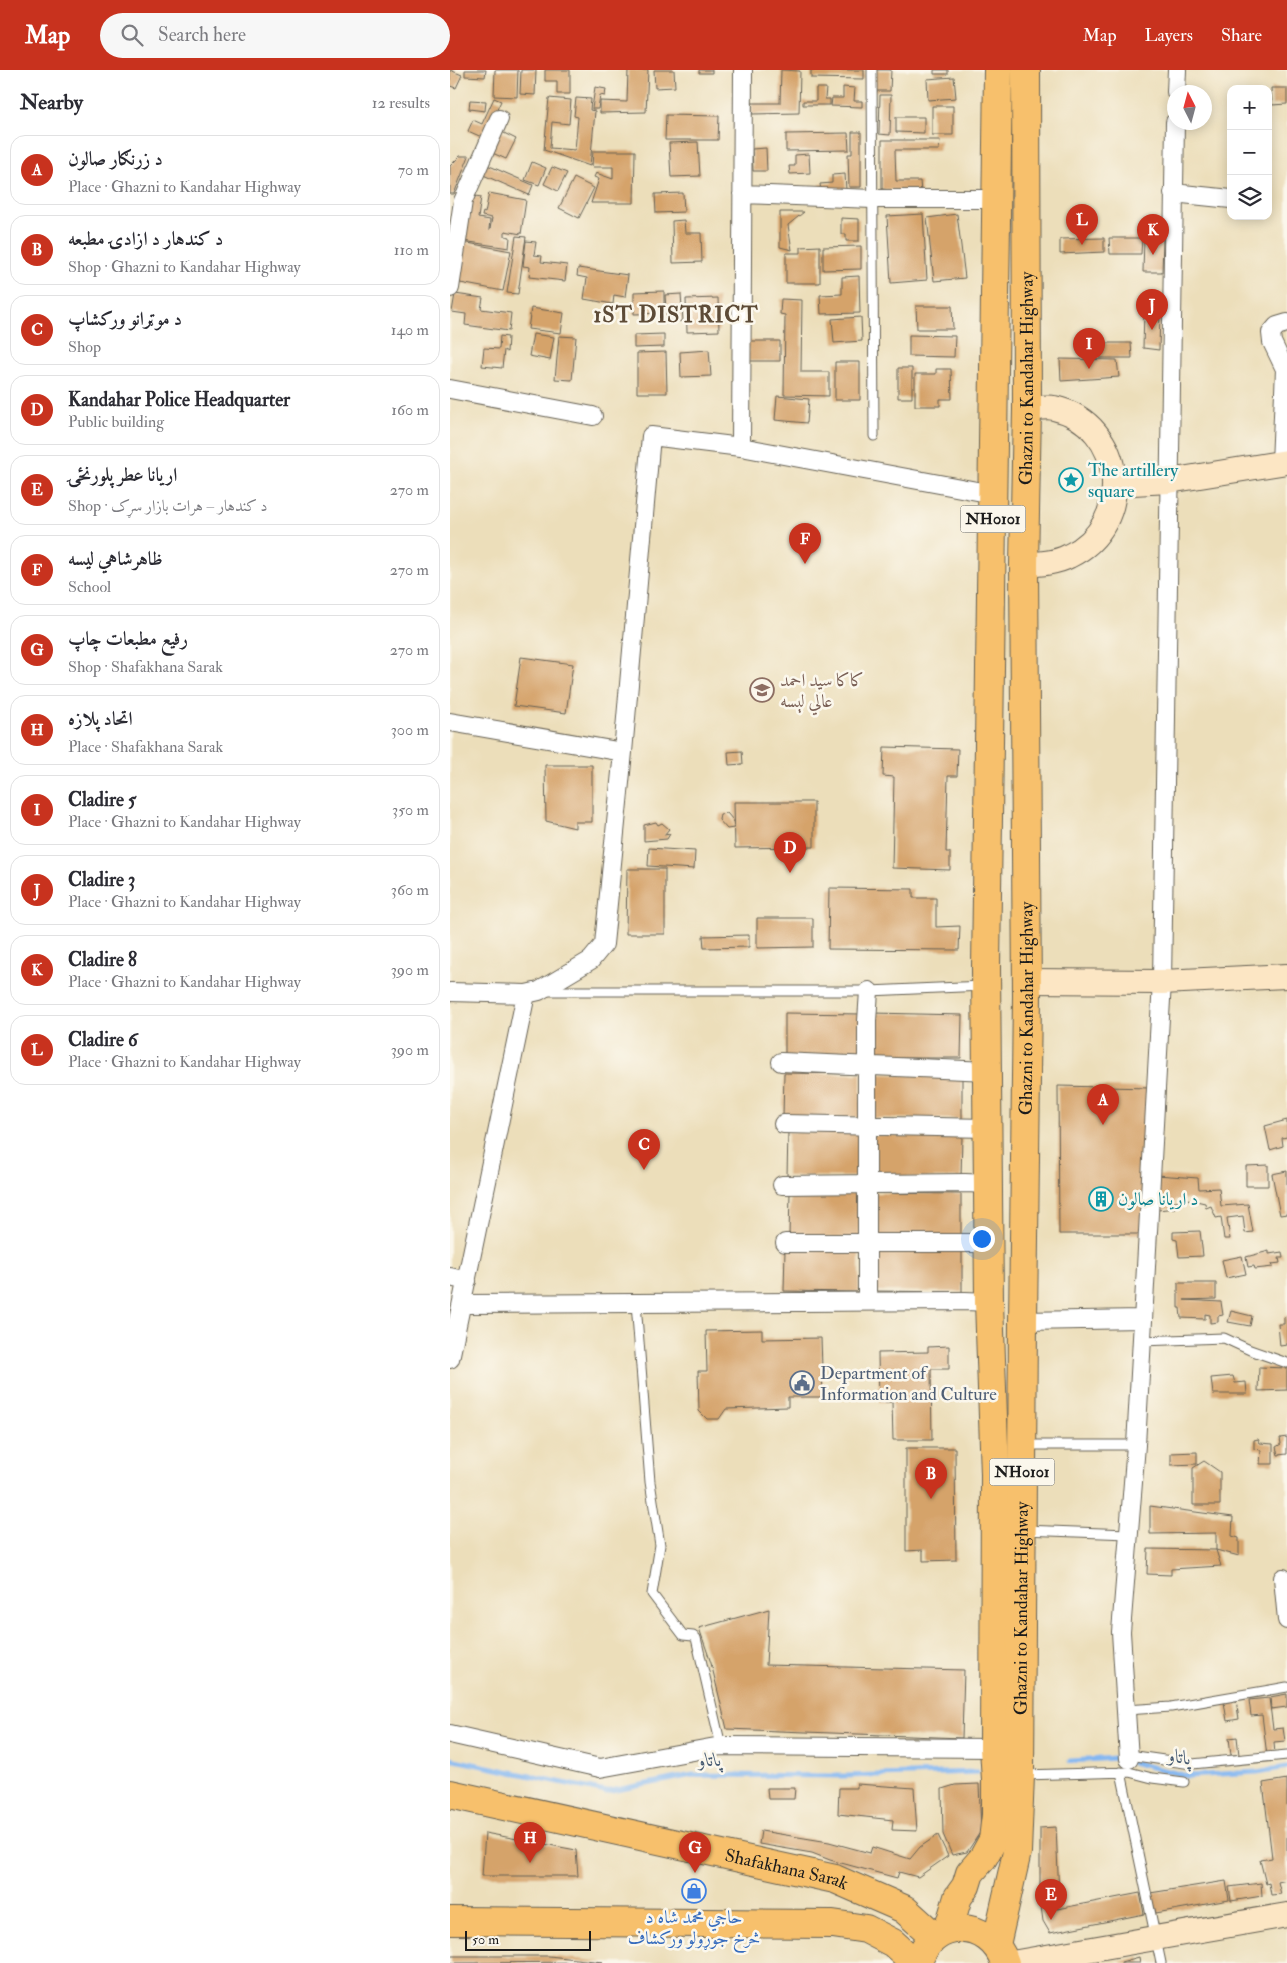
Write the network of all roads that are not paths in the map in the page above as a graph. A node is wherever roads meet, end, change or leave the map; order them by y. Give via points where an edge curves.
1 (743, 70) edge
2 (872, 70) edge
3 (998, 70) edge
4 (1026, 70) edge
5 (1177, 70) edge
6 (1176, 85) edge
7 (499, 119) dead end
8 (1175, 130) edge
9 (1173, 193) junction
10 (742, 194) junction
11 (873, 199) junction
12 (1227, 199) edge
13 (997, 200) junction
14 (450, 288) edge
15 (1287, 323) edge
16 (450, 389) edge
17 (1027, 409) junction
18 (593, 416) dead end
19 (874, 436) dead end
20 (741, 447) junction
21 (1284, 463) edge
22 (1169, 480) junction
23 (1115, 484) junction
24 (993, 494) junction
25 (1024, 565) junction
26 (450, 722) edge
27 (623, 752) junction
28 (1287, 976) edge
29 (1027, 981) junction
30 (1162, 982) junction
31 (986, 986) junction
32 (869, 991) junction
33 (450, 992) edge
34 (532, 992) junction
35 (781, 1062) dead end
36 (867, 1066) junction
37 (988, 1071) junction
38 (784, 1124) dead end
39 (867, 1126) junction
40 (988, 1128) junction
41 (867, 1184) junction
42 (988, 1184) junction
43 (782, 1185) dead end
44 (785, 1243) dead end
45 (867, 1243) junction
46 (988, 1243) junction
47 (458, 1279) edge
48 (867, 1301) junction
49 (989, 1302) junction
50 (636, 1303) junction
51 (463, 1304) junction
52 (1142, 1319) junction
53 (1023, 1321) junction
54 (1141, 1341) junction
55 (450, 1359) edge
56 (1287, 1363) edge
57 (1022, 1445) junction
58 (1136, 1445) junction
59 (1022, 1530) junction
60 (1128, 1534) junction
61 (1283, 1578) dead end
62 (1287, 1620) edge
63 (1287, 1687) edge
64 (1126, 1710) junction
65 (450, 1734) edge
66 (721, 1746) junction
67 (994, 1748) junction
68 (1287, 1755) edge
69 (1128, 1765) junction
70 (1020, 1775) junction
71 (1184, 1782) dead end
72 (450, 1794) edge
73 (1287, 1915) edge
74 (450, 1921) edge
75 (941, 1934) junction
76 (1156, 1938) junction
77 (1004, 1957) edge
78 (917, 1963) edge
79 (1161, 1963) edge

1 - 10 street
2 - 11 lane
3 - 13 main road, Ghazni to Kandahar Highway / NH0101
4 - 17 main road, Ghazni to Kandahar Highway / NH0101
5 - 6 street
7 - 14 street via 463,201
8 - 9 street
9 - 12 street
9 - 22 street
10 - 11 street
10 - 20 street
11 - 13 street
11 - 19 lane
13 - 24 main road, Ghazni to Kandahar Highway / NH0101
15 - 21 street via 1277,326 1271,333 1272,342 1286,369
16 - 18 street
17 - 23 main road via 1053,408 1078,418 1098,435 1111,458
17 - 25 main road, Ghazni to Kandahar Highway / NH0101
20 - 24 street
20 - 27 street via 651,436
21 - 22 main road
22 - 23 main road
22 - 30 street
23 - 25 main road via 1112,506 1103,527 1088,544 1069,557
24 - 31 main road, Ghazni to Kandahar Highway / NH0101
25 - 29 main road, Ghazni to Kandahar Highway / NH0101
26 - 27 street
27 - 34 street via 604,944 591,960
28 - 30 main road
29 - 30 main road
29 - 53 main road, Ghazni to Kandahar Highway / NH0101
30 - 52 street
31 - 32 lane
31 - 37 main road, Ghazni to Kandahar Highway / NH0101
32 - 34 lane
32 - 36 street
33 - 34 street
34 - 47 street
35 - 36 street
36 - 37 street
36 - 39 street
37 - 40 main road, Ghazni to Kandahar Highway / NH0101
38 - 39 street
39 - 40 street
39 - 41 street
40 - 42 main road, Ghazni to Kandahar Highway / NH0101
41 - 42 street
41 - 43 street
41 - 45 street
42 - 46 main road, Ghazni to Kandahar Highway / NH0101
44 - 45 street
45 - 46 street
45 - 48 street
46 - 49 main road, Ghazni to Kandahar Highway / NH0101
47 - 51 street
48 - 49 street
48 - 50 street
49 - 67 main road, Ghazni to Kandahar Highway / NH0101 via 995,1475
50 - 51 street
50 - 66 lane via 650,1482 660,1545 652,1594 683,1635 696,1638
51 - 55 street
52 - 53 street
52 - 54 street
53 - 57 main road, Ghazni to Kandahar Highway / NH0101
54 - 56 lane via 1224,1338
54 - 58 street
57 - 58 lane
57 - 59 main road, Ghazni to Kandahar Highway / NH0101
58 - 60 street
59 - 60 lane
59 - 70 main road, Ghazni to Kandahar Highway / NH0101
60 - 64 street via 1121,1632
61 - 62 street
63 - 64 lane via 1171,1708
64 - 69 street
65 - 66 street via 600,1768
66 - 67 street
67 - 75 main road, Ghazni to Kandahar Highway / NH0101 via 996,1815 993,1840 970,1873
68 - 69 lane via 1192,1764
69 - 70 lane
69 - 71 lane via 1152,1778
69 - 76 lane
70 - 77 main road, Ghazni to Kandahar Highway / NH0101 via 1017,1852
72 - 75 main road, Shafakhana Sarak via 835,1878 904,1909
73 - 76 main road
74 - 78 main road via 833,1924 866,1929 892,1942
75 - 77 main road via 961,1928 974,1930 987,1936
75 - 78 main road, Ghazni to Kandahar Highway via 927,1945
76 - 77 main road
76 - 79 lane

